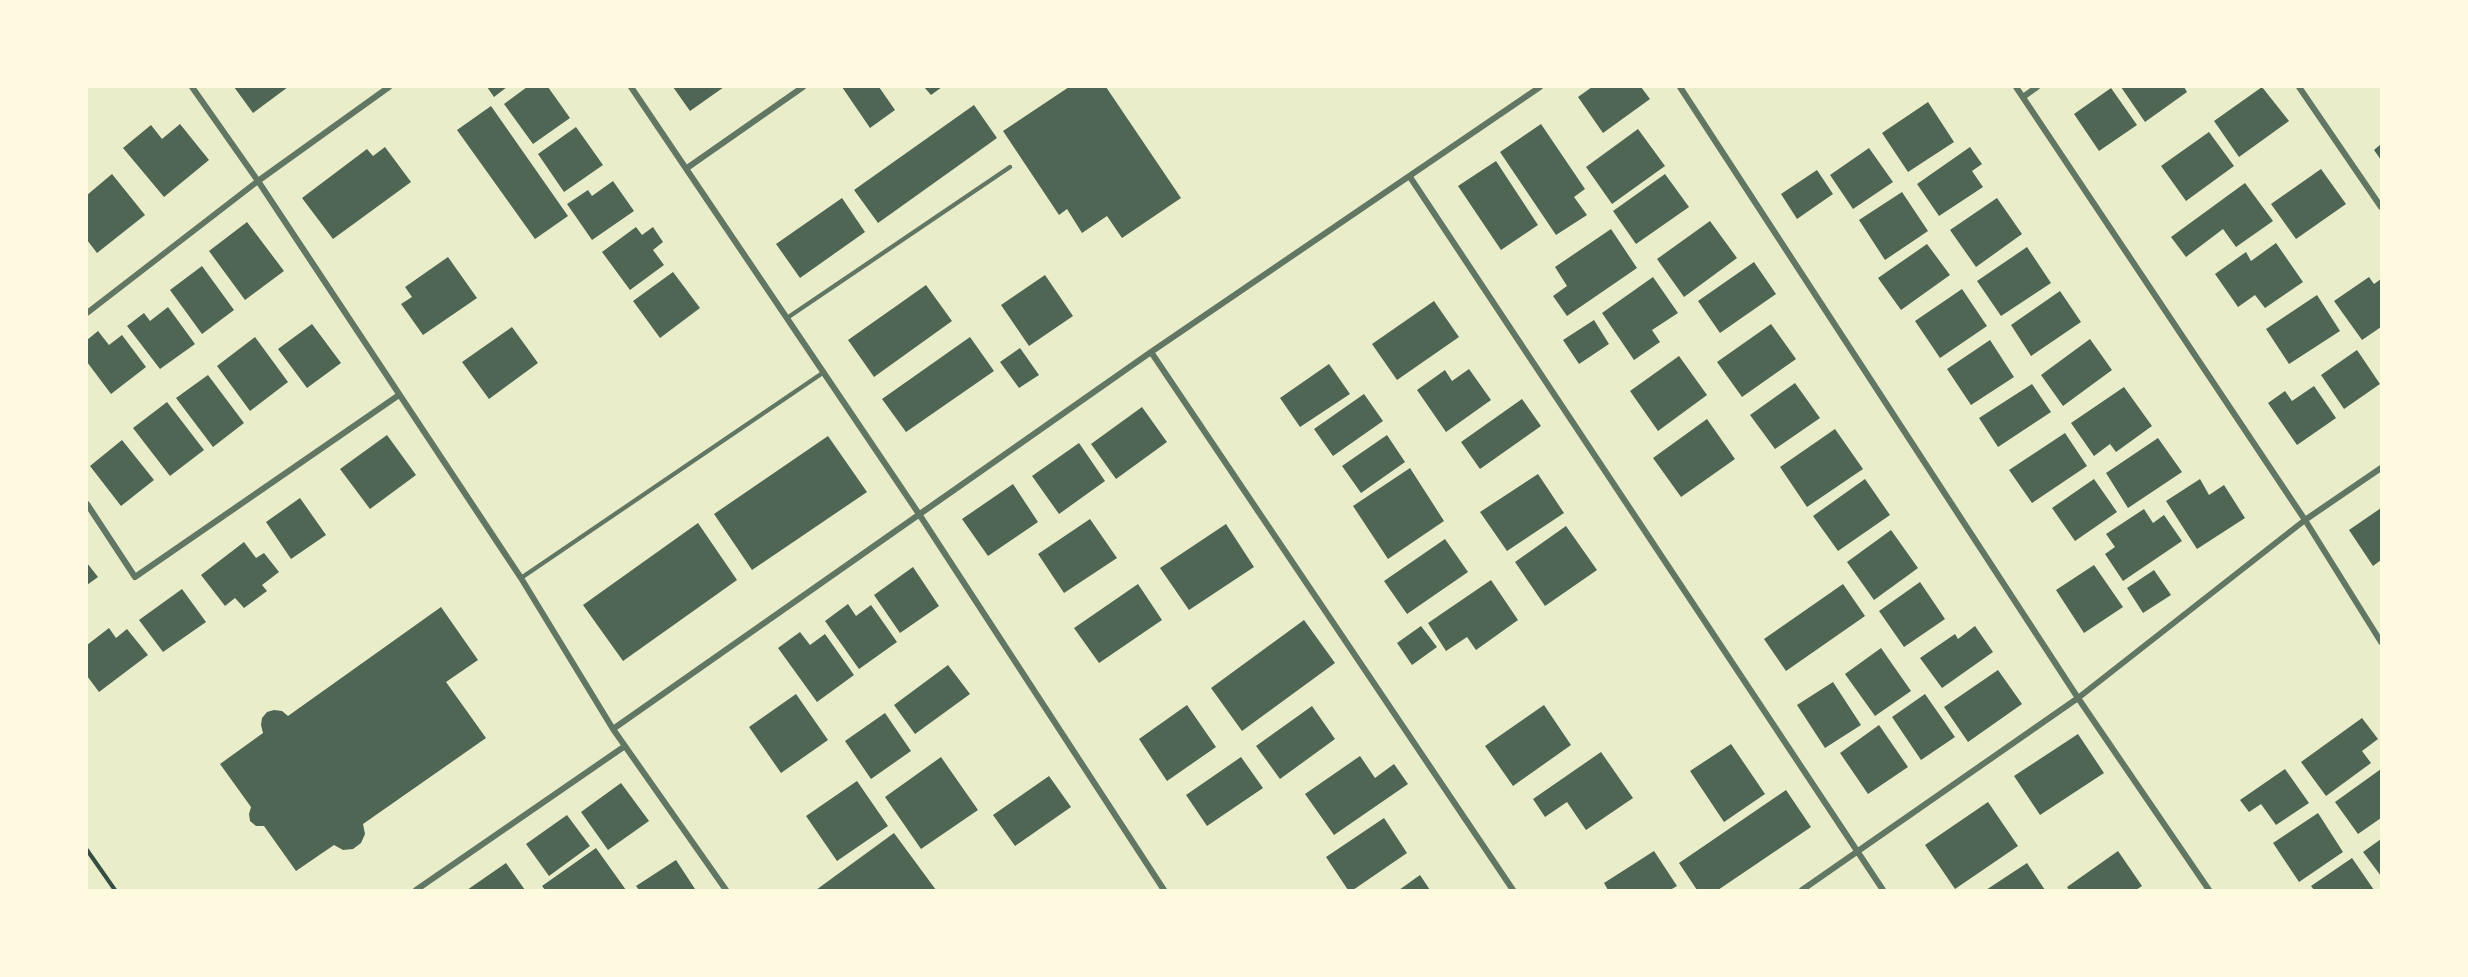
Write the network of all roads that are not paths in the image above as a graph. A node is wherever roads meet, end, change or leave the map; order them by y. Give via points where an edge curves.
1 (192, 87) edge
2 (389, 87) edge
3 (631, 87) edge
4 (803, 87) edge
5 (1540, 87) edge
6 (1680, 87) edge
7 (2016, 87) edge
8 (2037, 87) edge
9 (2299, 87) edge
10 (2023, 97) junction
11 (1010, 167) dead end
12 (687, 168) junction
13 (1410, 177) junction
14 (258, 181) junction
15 (2381, 207) edge
16 (87, 313) edge
17 (787, 318) junction
18 (1150, 352) junction
19 (824, 372) junction
20 (399, 395) junction
21 (2381, 468) edge
22 (87, 504) edge
23 (919, 514) junction
24 (2304, 520) junction
25 (521, 578) junction
26 (2381, 642) edge
27 (2078, 698) junction
28 (613, 729) junction
29 (625, 746) junction
30 (1858, 853) junction
31 (416, 890) edge
32 (726, 890) edge
33 (1164, 890) edge
34 (1513, 890) edge
35 (1803, 890) edge
36 (1883, 890) edge
37 (2209, 890) edge

1 - 14 street
2 - 14 street
3 - 12 street
4 - 12 street
5 - 13 street
6 - 27 street
7 - 10 street
8 - 10 street
9 - 15 street
10 - 24 street
11 - 17 lane
12 - 17 street
13 - 18 street
13 - 30 street
14 - 16 street
14 - 20 street
17 - 19 street
18 - 23 street
18 - 34 street
19 - 23 street
19 - 25 lane
20 - 22 street via 135,577
20 - 25 street
21 - 24 street
23 - 28 street
23 - 33 street
24 - 26 street
24 - 27 street
25 - 28 street
27 - 30 street
27 - 37 street
28 - 29 street
29 - 31 street
29 - 32 street
30 - 35 street
30 - 36 street

